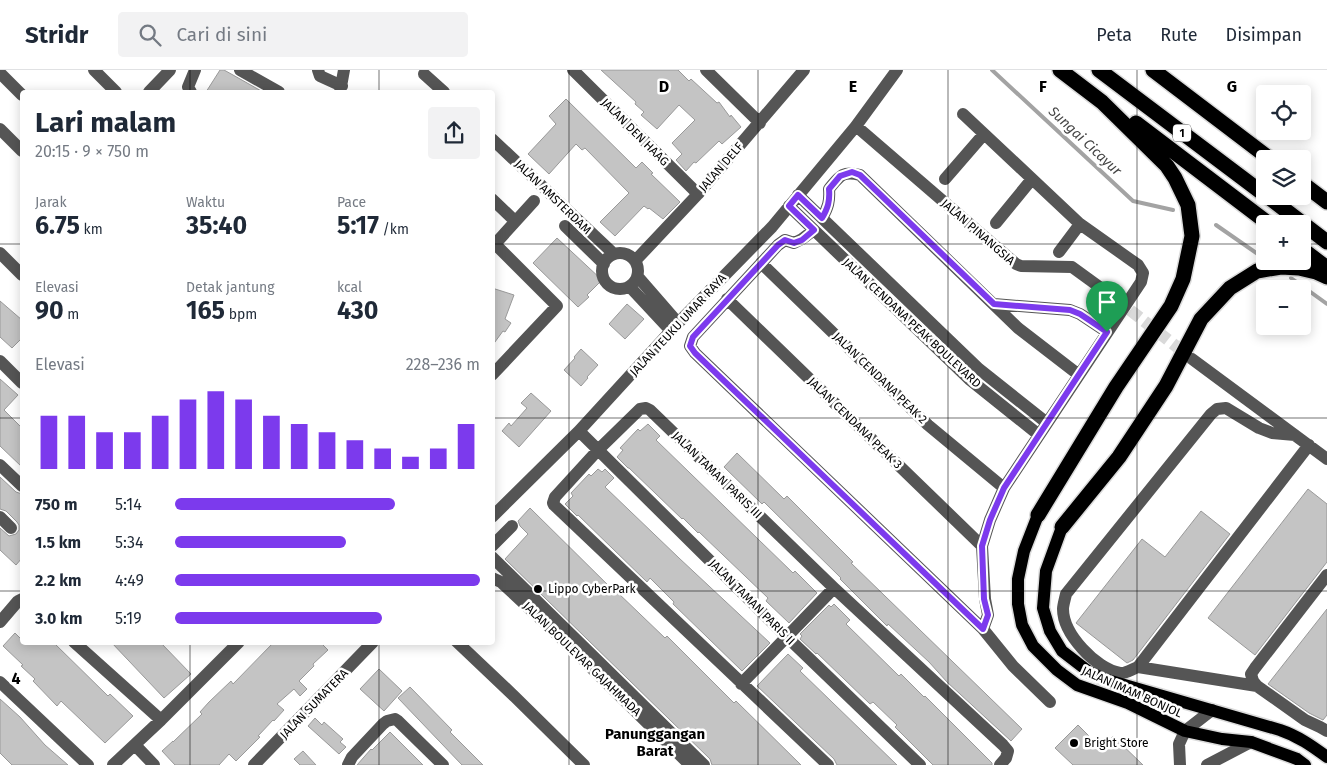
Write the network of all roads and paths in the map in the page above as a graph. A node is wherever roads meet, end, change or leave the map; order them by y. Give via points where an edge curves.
1 (94, 70) edge
2 (170, 70) edge
3 (195, 70) edge
4 (240, 70) edge
5 (318, 70) edge
6 (344, 70) edge
7 (573, 70) edge
8 (706, 70) edge
9 (804, 70) edge
10 (896, 70) edge
11 (1060, 70) edge
12 (1099, 70) edge
13 (1153, 70) edge
14 (0, 73) edge
15 (424, 74) dead end
16 (341, 89) edge
17 (114, 90) edge
18 (151, 90) edge
19 (190, 90) edge
20 (275, 90) edge
21 (442, 90) edge
22 (20, 93) edge
23 (1102, 102) junction
24 (964, 114) dead end
25 (760, 123) junction
26 (856, 126) junction
27 (0, 129) edge
28 (984, 134) junction
29 (495, 142) edge
30 (20, 148) edge
31 (1258, 150) edge
32 (945, 179) dead end
33 (1032, 179) junction
34 (1256, 188) edge
35 (1311, 190) edge
36 (698, 194) junction
37 (798, 195) junction
38 (534, 201) dead end
39 (495, 202) edge
40 (1327, 202) edge
41 (1278, 205) edge
42 (789, 206) junction
43 (1257, 215) edge
44 (822, 218) junction
45 (516, 221) junction
46 (996, 223) dead end
47 (1080, 224) junction
48 (565, 226) dead end
49 (814, 230) junction
50 (1327, 242) edge
51 (495, 244) edge
52 (495, 244) edge
53 (1059, 252) dead end
54 (0, 253) edge
55 (614, 254) junction
56 (1311, 256) edge
57 (635, 261) junction
58 (761, 263) junction
59 (604, 264) junction
60 (1327, 268) edge
61 (20, 273) edge
62 (1327, 277) edge
63 (634, 282) junction
64 (727, 299) junction
65 (1116, 300) tunnel mouth
66 (910, 303) junction
67 (994, 304) junction
68 (900, 313) junction
69 (675, 327) junction
70 (1107, 332) junction
71 (954, 345) junction
72 (944, 356) junction
73 (1192, 359) tunnel mouth
74 (0, 362) edge
75 (495, 372) edge
76 (1079, 375) junction
77 (20, 381) edge
78 (1048, 423) junction
79 (582, 434) junction
80 (1039, 435) junction
81 (1295, 436) junction
82 (1309, 445) junction
83 (598, 450) junction
84 (1327, 459) edge
85 (0, 465) edge
86 (20, 484) edge
87 (1004, 488) junction
88 (495, 514) edge
89 (1038, 515) joint
90 (0, 517) edge
91 (512, 526) dead end
92 (1062, 527) joint
93 (11, 528) dead end
94 (495, 543) edge
95 (982, 546) junction
96 (495, 560) edge
97 (1327, 575) edge
98 (495, 578) edge
99 (495, 579) edge
100 (520, 582) junction
101 (834, 588) junction
102 (20, 600) edge
103 (0, 622) edge
104 (983, 629) junction
105 (787, 637) junction
106 (77, 645) edge
107 (236, 645) edge
108 (369, 645) edge
109 (460, 645) edge
110 (1138, 667) junction
111 (0, 682) edge
112 (741, 684) junction
113 (1257, 686) junction
114 (1050, 702) dead end
115 (1212, 710) junction
116 (161, 720) junction
117 (1325, 725) edge
118 (1185, 730) junction
119 (1251, 742) junction
120 (135, 745) junction
121 (1327, 757) edge
122 (88, 765) edge
123 (113, 765) edge
124 (154, 765) edge
125 (254, 765) edge
126 (348, 765) edge
127 (443, 765) edge
128 (584, 765) edge
129 (690, 765) edge
130 (704, 765) edge
131 (828, 765) edge
132 (920, 765) edge
133 (1000, 765) edge
134 (1180, 765) edge
135 (1206, 765) edge
136 (1305, 765) edge

1 - 17 street
2 - 18 street
3 - 19 street
4 - 20 street
5 - 16 street via 320,76
6 - 16 street
7 - 36 street, JALAN DEN HAAG
8 - 25 street
9 - 25 street, JALAN DELF
10 - 26 street, JALAN TEUKU UMAR RAYA
11 - 23 highway
12 - 34 highway, 1
13 - 31 highway
14 - 22 street
15 - 21 street
23 - 43 highway via 1134,122
23 - 89 highway via 1167,166 1188,205 1192,236 1183,279 1171,306 1116,387
24 - 28 street
25 - 36 street, JALAN DELF
26 - 37 street, JALAN TEUKU UMAR RAYA
26 - 65 street, JALAN PINANGSIA via 1016,264 1072,267
27 - 30 street
28 - 32 street
28 - 33 street
29 - 55 street, JALAN AMSTERDAM
33 - 46 street
33 - 47 street
35 - 40 highway
36 - 57 street, JALAN DELF
37 - 42 street, JALAN TEUKU UMAR RAYA
37 - 44 street, JALAN CENDANA PEAK BOULEVARD
38 - 45 street
39 - 45 street
41 - 50 highway, 1
42 - 49 street, JALAN CENDANA PEAK BOULEVARD
42 - 69 street, JALAN TEUKU UMAR RAYA
44 - 66 street, JALAN CENDANA PEAK BOULEVARD
44 - 67 street via 828,208 829,189 840,176 852,172 860,175
45 - 52 street
47 - 53 street
47 - 70 street via 1143,273 1141,282
48 - 59 street, JALAN AMSTERDAM
49 - 58 street via 794,243 785,240
49 - 68 street, JALAN CENDANA PEAK BOULEVARD
51 - 75 street via 556,306
54 - 61 street
55 - 57 street via 626,254
55 - 59 street
56 - 60 highway
57 - 63 street via 638,266
58 - 64 street
58 - 87 street, JALAN CENDANA PEAK 2 via 928,425
59 - 63 street via 602,276 613,288 625,289
62 - 92 highway via 1299,268 1281,267 1257,271 1230,288 1201,319 1166,386 1119,457
63 - 69 street
64 - 95 street, JALAN CENDANA PEAK 3
64 - 104 street via 693,337 690,346 695,353
66 - 68 street
66 - 71 street, JALAN CENDANA PEAK BOULEVARD
67 - 70 street via 1070,310
67 - 76 street via 1018,328
68 - 72 street, JALAN CENDANA PEAK BOULEVARD
69 - 79 street, JALAN TEUKU UMAR RAYA
70 - 76 street
71 - 72 street
71 - 78 street, JALAN CENDANA PEAK BOULEVARD via 979,369
72 - 80 street, JALAN CENDANA PEAK BOULEVARD
73 - 81 street
74 - 77 street
76 - 78 street
78 - 80 street
79 - 83 street, JALAN TAMAN PARIS II
79 - 88 street, JALAN TEUKU UMAR RAYA
80 - 87 street
81 - 82 street
81 - 110 street via 1272,433 1226,408 1217,409 1066,594 1063,610 1067,626 1088,655 1120,673
82 - 84 street
82 - 110 street
83 - 101 street, JALAN TAMAN PARIS III via 640,409 650,410
83 - 105 street, JALAN TAMAN PARIS II
83 - 112 street via 555,497 554,505
85 - 86 street
87 - 95 street
89 - 118 main road, JALAN IMAM BONJOL via 1024,551 1018,579 1022,625 1033,646 1077,685
90 - 93 street
91 - 94 street
92 - 115 main road, JALAN IMAM BONJOL via 1046,571 1042,608 1062,651 1104,679
95 - 104 street via 984,599 988,615
96 - 100 street
97 - 113 street via 1254,668 1251,674
98 - 100 street
99 - 129 street, JALAN BOULEVAR GAJAHMADA via 559,636
100 - 130 street
101 - 105 street
101 - 133 street, JALAN TAMAN PARIS III via 1003,745 1008,751
102 - 103 street
104 - 114 street via 1012,666
105 - 112 street
105 - 132 street, JALAN TAMAN PARIS II
106 - 116 street
107 - 116 street
108 - 125 street, JALAN SUMATERA
109 - 128 street
110 - 113 street
111 - 122 street
112 - 131 street
113 - 117 street via 1305,720
115 - 118 street
115 - 121 main road, JALAN IMAM BONJOL via 1290,734
116 - 120 street
118 - 119 main road, JALAN IMAM BONJOL
118 - 134 street via 1179,744
119 - 135 street
119 - 136 main road, JALAN IMAM BONJOL
120 - 123 street
120 - 124 street
126 - 127 street via 383,724 395,719

